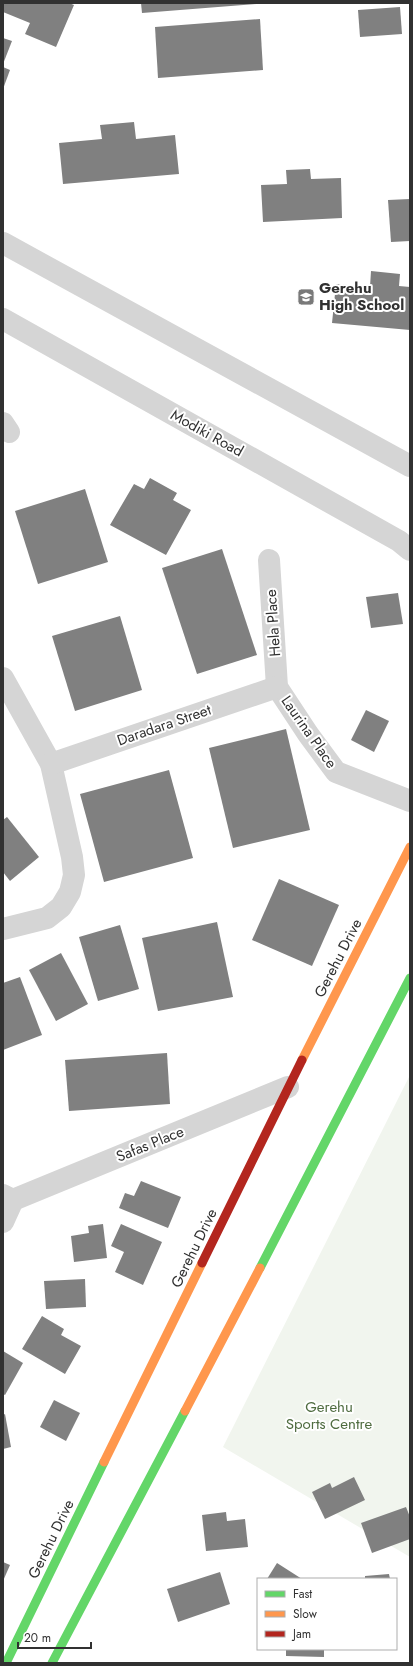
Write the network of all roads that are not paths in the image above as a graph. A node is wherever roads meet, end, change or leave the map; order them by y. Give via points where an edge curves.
1 (3, 243) edge
2 (3, 319) edge
3 (410, 466) edge
4 (410, 550) edge
5 (269, 560) dead end
6 (3, 678) edge
7 (278, 687) junction
8 (51, 764) junction
9 (410, 801) edge
10 (410, 847) edge
11 (3, 930) edge
12 (410, 978) edge
13 (288, 1087) junction
14 (8, 1197) edge
15 (3, 1222) edge
16 (6, 1663) edge
17 (52, 1663) edge

1 - 3 street
2 - 4 street, Modiki Road via 399,541
5 - 7 street, Hela Place
6 - 8 street
7 - 8 street, Daradara Street
7 - 9 street, Laurina Place via 336,772
8 - 11 street via 72,857 74,875 70,892 61,907 47,918
10 - 13 street, Gerehu Drive
12 - 17 street
13 - 14 street, Safas Place
13 - 16 street, Gerehu Drive
14 - 15 street

